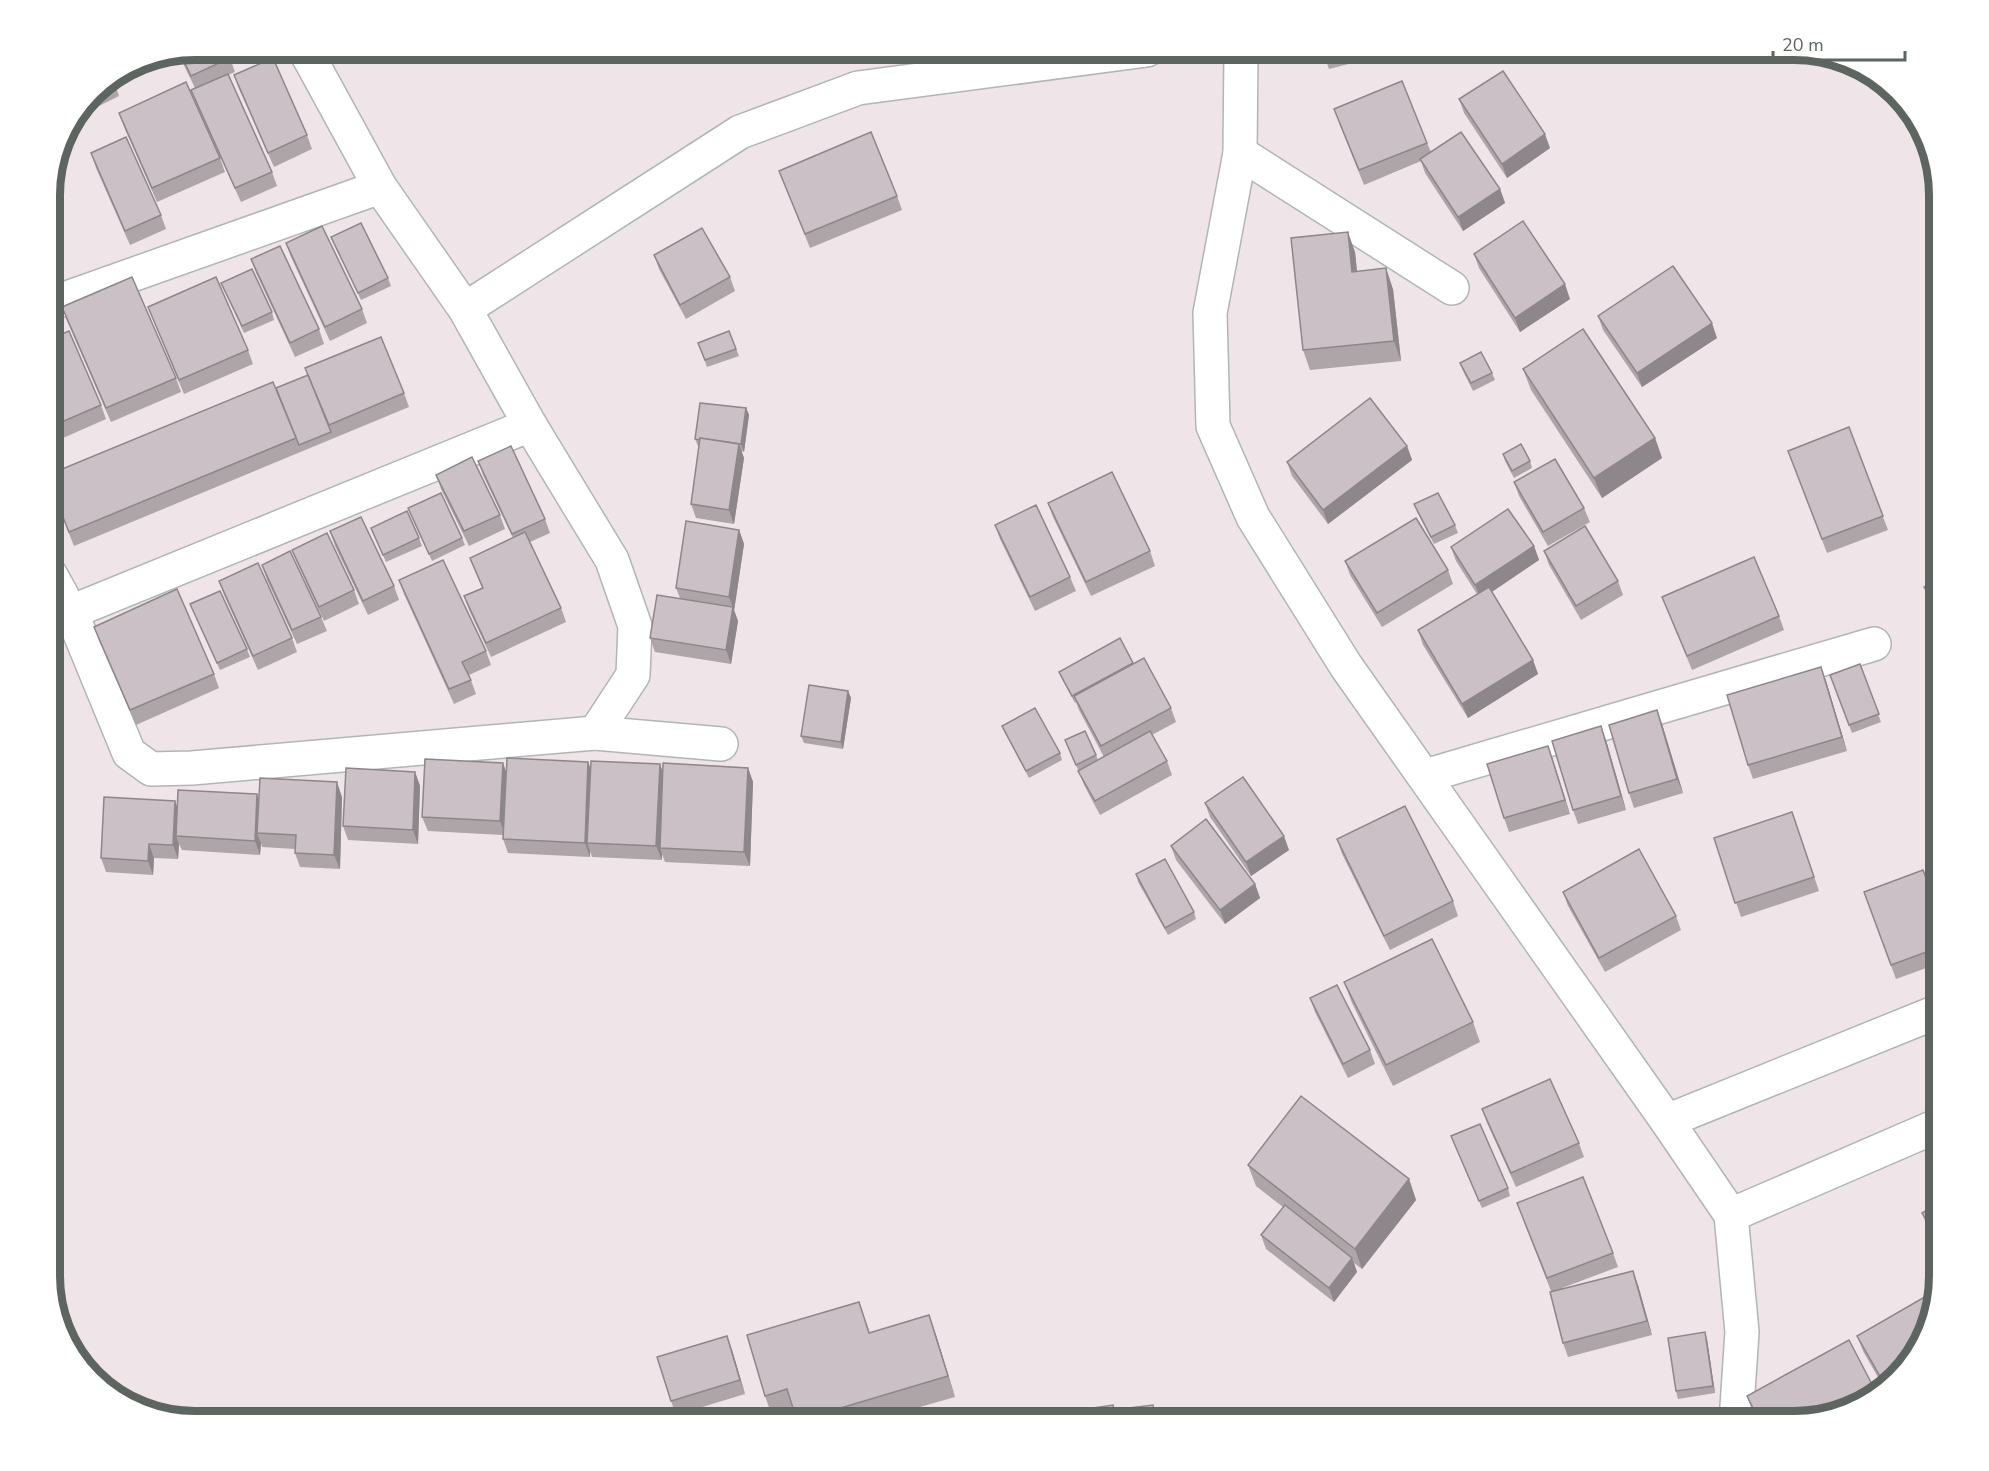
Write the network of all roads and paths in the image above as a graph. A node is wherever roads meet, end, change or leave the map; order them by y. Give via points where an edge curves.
1 (310, 60) edge
2 (1072, 60) edge
3 (1241, 60) edge
4 (1240, 153) junction
5 (380, 187) junction
6 (1452, 288) dead end
7 (60, 300) edge
8 (465, 309) junction
9 (530, 425) junction
10 (60, 592) edge
11 (71, 612) junction
12 (1874, 644) dead end
13 (595, 733) junction
14 (721, 744) dead end
15 (1425, 776) junction
16 (1929, 1015) edge
17 (1667, 1121) junction
18 (1929, 1130) edge
19 (1731, 1215) junction
20 (1737, 1411) edge

1 - 5 street
2 - 8 street via 858,88 740,132
3 - 4 street
4 - 6 street
4 - 15 street via 1210,314 1213,426 1253,517 1347,666
5 - 7 street
5 - 8 street
8 - 9 street
9 - 11 street
9 - 13 street via 612,560 635,626 633,675
10 - 11 street
11 - 13 street via 129,753 151,769
12 - 15 street
13 - 14 street
15 - 17 street
16 - 17 street
17 - 19 street
18 - 19 street
19 - 20 street via 1742,1332

